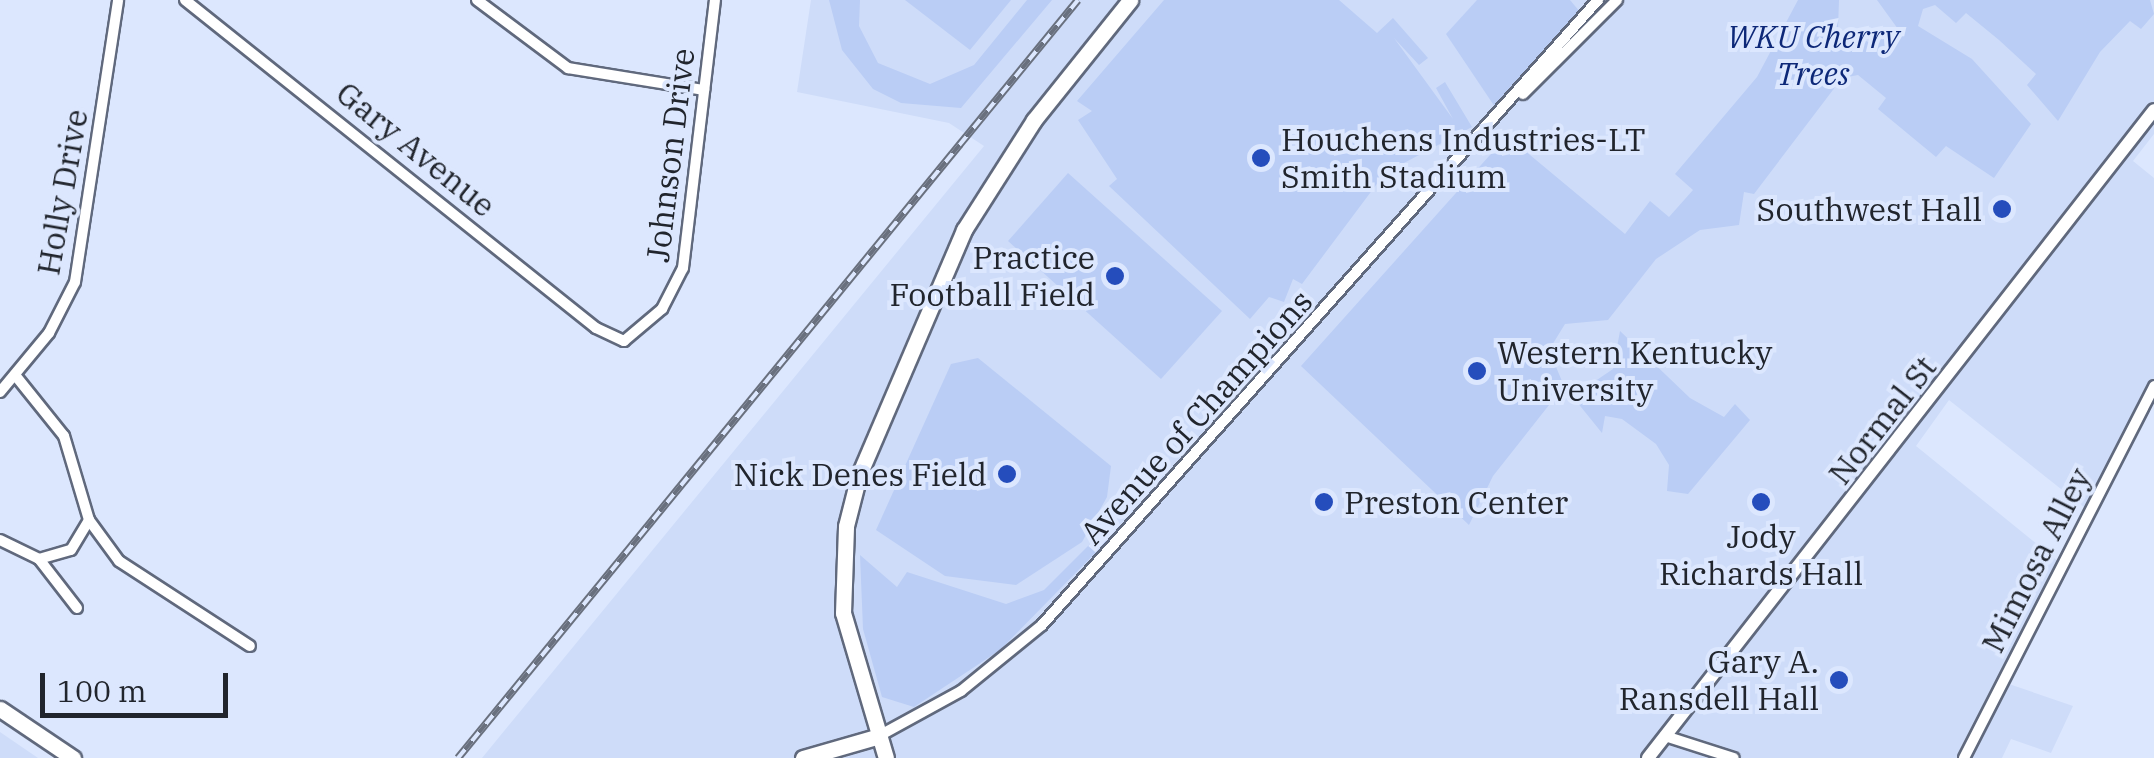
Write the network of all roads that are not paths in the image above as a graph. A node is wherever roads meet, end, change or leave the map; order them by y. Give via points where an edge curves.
1 (118, 0) edge
2 (185, 0) edge
3 (478, 0) edge
4 (714, 0) edge
5 (1130, 0) edge
6 (1598, 0) edge
7 (1616, 0) edge
8 (704, 90) junction
9 (1523, 94) junction
10 (2154, 110) edge
11 (614, 339) joint
12 (15, 375) junction
13 (2154, 386) edge
14 (0, 392) edge
15 (89, 520) junction
16 (0, 540) edge
17 (38, 559) junction
18 (77, 608) dead end
19 (250, 646) dead end
20 (0, 709) edge
21 (1665, 736) junction
22 (876, 737) junction
23 (73, 758) edge
24 (803, 758) edge
25 (886, 758) edge
26 (1648, 758) edge
27 (1734, 758) edge
28 (1964, 758) edge

1 - 12 street, Holly Drive via 75,282
2 - 11 street, Gary Avenue
3 - 8 street via 568,68
4 - 8 street, Johnson Drive
5 - 22 main road via 1034,120 964,230 866,454 846,526 842,596
6 - 9 street, Avenue of Champions
7 - 9 street, Avenue of Champions
8 - 11 street, Johnson Drive via 679,280 643,332
9 - 22 street, Avenue of Champions via 1042,626 961,690
10 - 21 street, Normal St
12 - 14 street, Holly Drive
12 - 15 street via 71,449
13 - 28 street, Mimosa Alley
15 - 17 street via 72,550
15 - 19 street via 141,581
16 - 17 street
17 - 18 street
20 - 23 main road
21 - 26 street, Normal St
21 - 27 street
22 - 24 main road
22 - 25 main road

